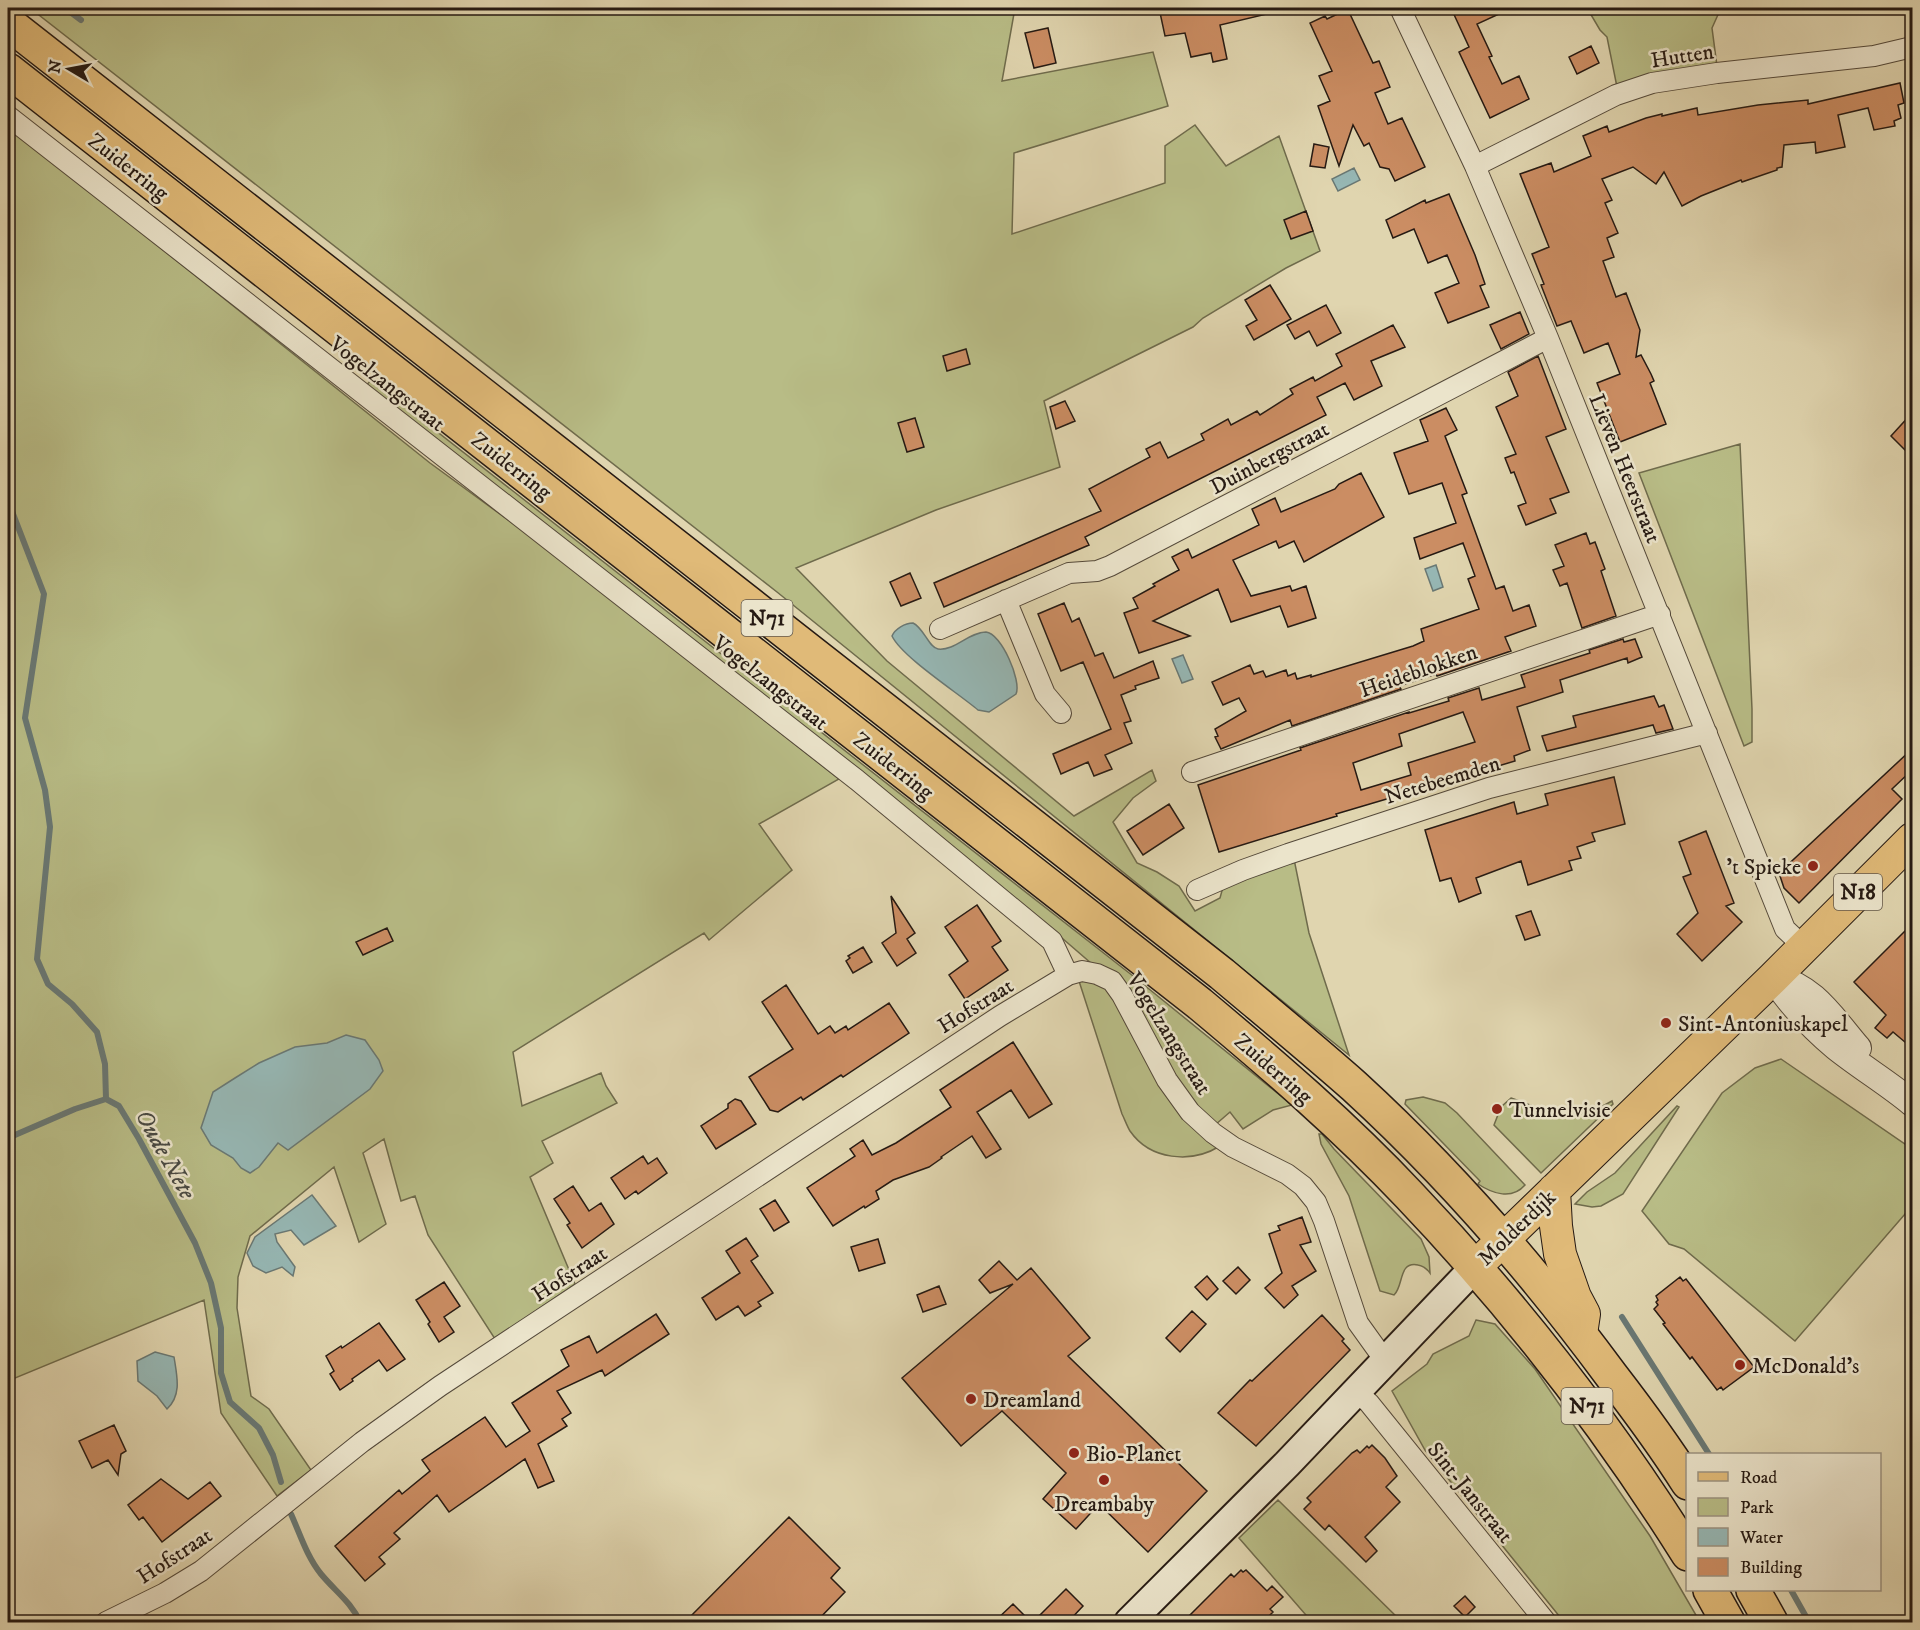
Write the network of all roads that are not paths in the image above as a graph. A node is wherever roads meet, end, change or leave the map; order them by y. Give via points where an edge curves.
1 (1400, 8) edge
2 (8, 23) edge
3 (1912, 47) edge
4 (8, 70) edge
5 (8, 116) edge
6 (1476, 166) junction
7 (1548, 338) junction
8 (1006, 600) junction
9 (1660, 614) junction
10 (940, 629) dead end
11 (1061, 713) dead end
12 (1707, 733) junction
13 (1192, 772) dead end
14 (1912, 839) edge
15 (1197, 890) dead end
16 (1803, 946) junction
17 (1068, 975) junction
18 (1773, 978) junction
19 (1912, 1103) edge
20 (1554, 1190) junction
21 (1503, 1240) junction
22 (1475, 1267) junction
23 (1581, 1334) junction
24 (1386, 1362) junction
25 (1357, 1392) junction
26 (1686, 1480) edge
27 (1686, 1551) edge
28 (1711, 1591) edge
29 (1754, 1591) edge
30 (106, 1623) edge
31 (1129, 1623) edge
32 (1546, 1623) edge
33 (1728, 1623) edge
34 (1772, 1623) edge

1 - 6 street, Lieven Heerstraat
2 - 21 highway, Zuiderring / N71 via 1222,974 1355,1087
3 - 6 street, Hutten via 1874,56 1652,83 1616,95
4 - 22 highway, Zuiderring / N71 via 1200,1004 1347,1133
5 - 17 street, Vogelzangstraat via 857,780 1052,940
6 - 7 street, Lieven Heerstraat
7 - 8 street, Duinbergstraat via 1110,566 1069,573
7 - 9 street, Lieven Heerstraat
8 - 10 street, Duinbergstraat
8 - 11 street via 1045,694
9 - 12 street, Lieven Heerstraat
9 - 13 street, Heideblokken
12 - 15 street, Netebeemden via 1489,788 1288,854
12 - 16 street, Lieven Heerstraat via 1785,929
14 - 16 main road, Molderdijk / N18
16 - 18 main road, Molderdijk / N18
17 - 24 street, Vogelzangstraat via 1082,971 1112,981 1167,1080 1190,1112 1233,1147 1303,1186 1324,1221 1358,1323
17 - 30 street, Hofstraat via 778,1161 440,1386 362,1442 201,1571
18 - 19 street via 1795,1009 1837,1048
18 - 20 main road, Molderdijk / N18
20 - 21 main road, Molderdijk / N18
20 - 23 main road via 1560,1254 1584,1314
21 - 22 main road, Molderdijk / N18
21 - 23 highway, Zuiderring / N71
22 - 24 main road, Molderdijk
22 - 27 highway, Zuiderring / N71 via 1564,1375
23 - 26 highway, Zuiderring / N71
24 - 25 main road, Molderdijk
25 - 31 main road, Molderdijk
25 - 32 street, Sint-Janstraat
28 - 33 highway
29 - 34 highway

